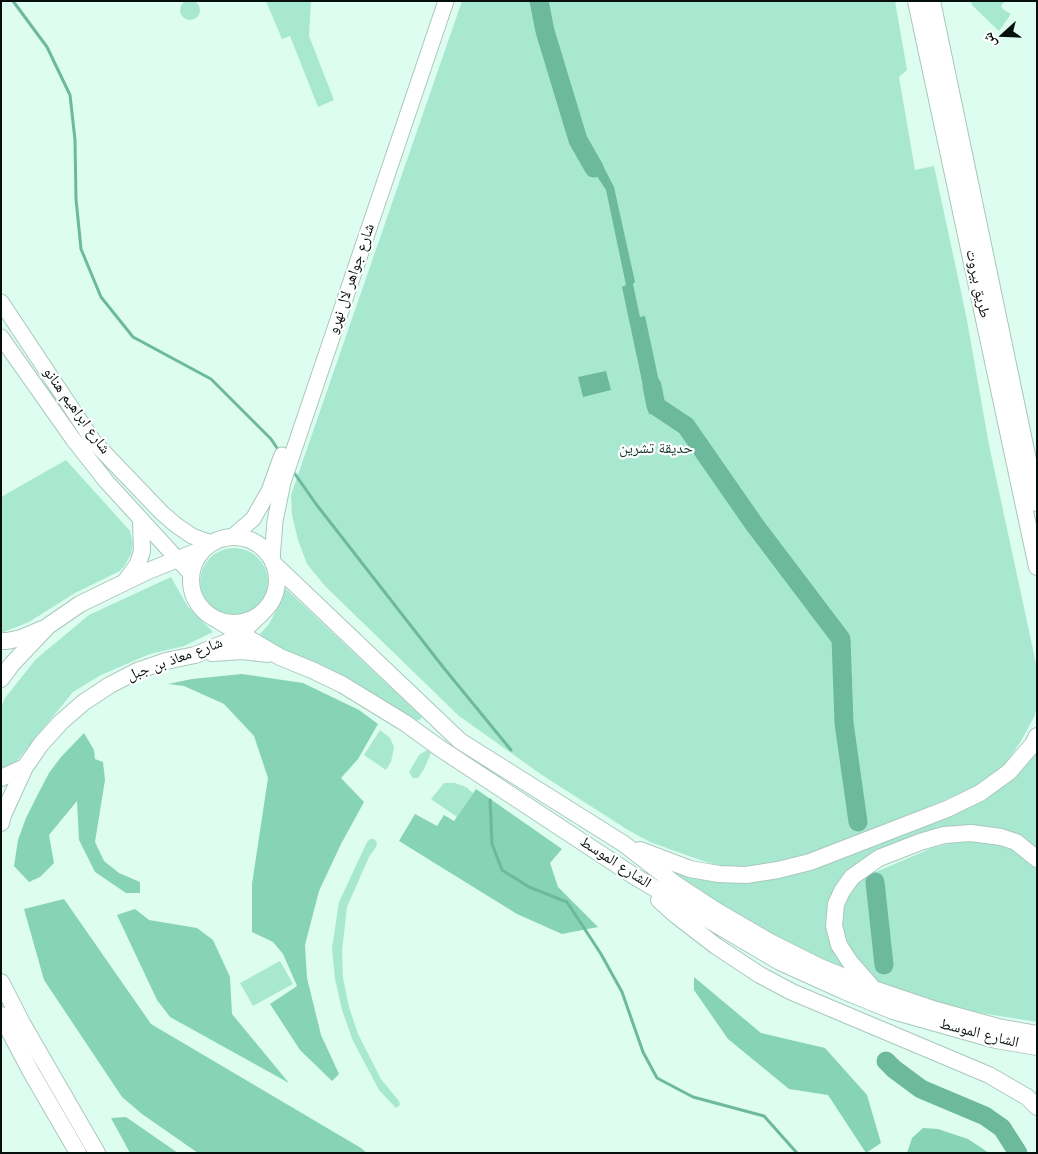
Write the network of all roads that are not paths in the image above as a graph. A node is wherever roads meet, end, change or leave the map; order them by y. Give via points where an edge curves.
1 (436, 1) edge
2 (446, 1) edge
3 (916, 1) edge
4 (932, 1) edge
5 (1, 302) edge
6 (1, 337) edge
7 (1037, 503) edge
8 (141, 520) junction
9 (232, 537) junction
10 (207, 546) junction
11 (177, 559) junction
12 (272, 561) junction
13 (1037, 567) edge
14 (191, 574) junction
15 (125, 582) junction
16 (262, 613) junction
17 (219, 621) junction
18 (48, 626) junction
19 (240, 634) junction
20 (1, 641) edge
21 (195, 654) junction
22 (280, 657) junction
23 (1, 679) edge
24 (1037, 736) edge
25 (25, 767) junction
26 (1, 778) edge
27 (1, 823) edge
28 (624, 844) junction
29 (1037, 859) edge
30 (634, 876) junction
31 (1, 982) edge
32 (874, 989) junction
33 (1, 1015) edge
34 (997, 1034) junction
35 (1037, 1034) edge
36 (1037, 1047) edge
37 (1037, 1106) edge
38 (78, 1153) edge
39 (97, 1153) edge

1 - 9 main road, شارع جواهر لال نهرو via 269,491 253,520
2 - 12 main road, شارع جواهر لال نهرو via 284,482 275,521
3 - 13 main road, طريق بيروت
4 - 7 main road, طريق بيروت
5 - 10 main road, شارع ابراهيم هنانو via 94,442 162,513
6 - 8 main road, شارع ابراهيم هنانو via 73,439
8 - 11 main road, شارع ابراهيم هنانو
8 - 15 main road via 142,551 138,564
9 - 10 main road via 221,538
9 - 12 main road via 256,543
10 - 11 main road
10 - 14 main road via 197,556
11 - 14 main road, شارع ابراهيم هنانو
11 - 15 main road
12 - 16 main road via 277,576 276,590
12 - 28 main road, الشارع الموسط via 460,741
14 - 17 main road via 191,586 197,602 209,616
15 - 18 main road via 80,604
16 - 17 main road via 242,623
16 - 19 main road, شارع معاذ بن جبل
17 - 19 main road, الشارع الموسط
18 - 20 main road via 21,638
18 - 23 main road
19 - 21 main road, شارع معاذ بن جبل
19 - 22 main road, الشارع الموسط
21 - 22 main road via 242,651
21 - 25 main road, شارع معاذ بن جبل via 137,671 84,702 41,744
22 - 30 main road, الشارع الموسط via 343,685 405,723
24 - 28 main road via 1009,772 980,793 810,862 746,875 719,874 690,868
25 - 26 main road
25 - 27 main road, شارع معاذ بن جبل
28 - 32 main road, الشارع الموسط via 677,885 762,937 820,967
29 - 32 main road via 1016,842 1001,837 971,833 944,835 879,858 852,877 836,904 834,926 839,945
30 - 34 main road, الشارع الموسط via 780,962 844,991 893,1011
30 - 37 main road via 676,916 760,975 801,996 989,1075
31 - 39 main road
32 - 34 main road, الشارع الموسط
33 - 38 main road
34 - 35 main road
34 - 36 main road, الشارع الموسط

